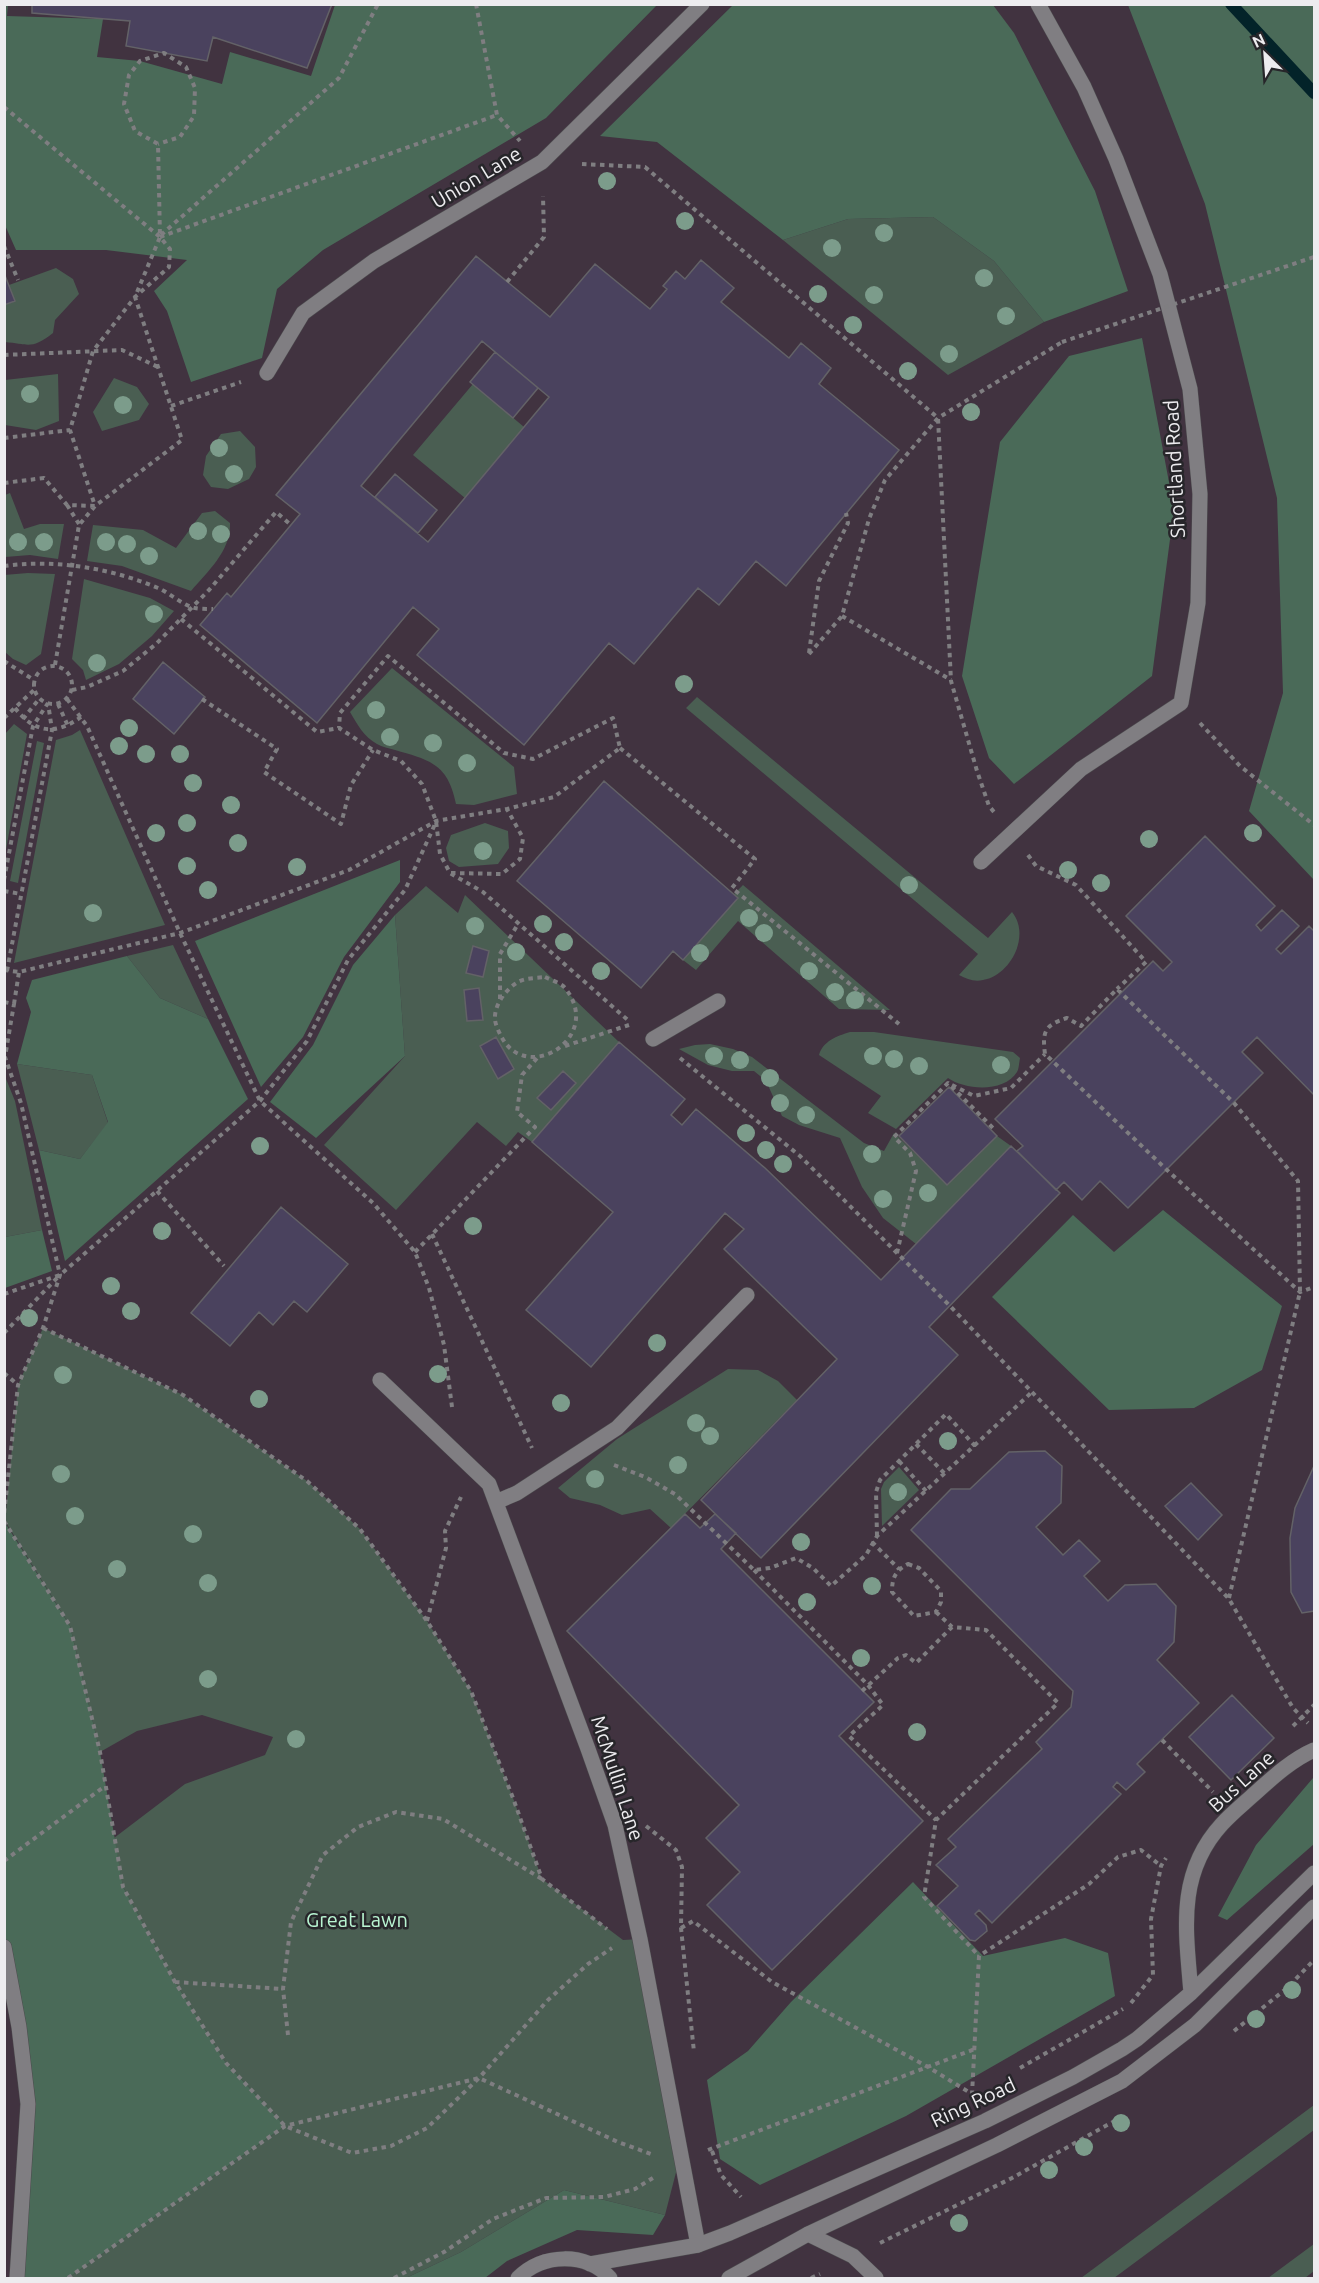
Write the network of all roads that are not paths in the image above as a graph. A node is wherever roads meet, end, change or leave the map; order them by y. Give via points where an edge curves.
1 (702, 4) edge
2 (1038, 4) edge
3 (267, 373) road end
4 (981, 862) dead end
5 (718, 1001) dead end
6 (653, 1039) dead end
7 (747, 1295) dead end
8 (380, 1380) dead end
9 (496, 1502) junction
10 (1314, 1750) edge
11 (1314, 1873) edge
12 (1314, 1907) edge
13 (4, 1947) edge
14 (1191, 1993) junction
15 (808, 2234) junction
16 (698, 2245) junction
17 (590, 2264) junction
18 (17, 2278) edge
19 (518, 2278) edge
20 (610, 2278) edge
21 (729, 2278) edge
22 (876, 2278) edge

1 - 3 street, Union Lane via 542,162 374,261 303,313
2 - 4 street, Shortland Road via 1084,87 1160,274 1190,389 1200,494 1198,592 1181,703 1081,769
5 - 6 street
7 - 9 street via 617,1428 517,1493
8 - 9 street, McMullin Lane via 489,1484
9 - 16 street, McMullin Lane via 615,1825
10 - 14 street, Bus Lane via 1283,1770 1221,1825 1193,1870 1185,1918
11 - 14 street, Ring Road
12 - 15 street via 1195,2025 1122,2081
13 - 18 street via 28,2104
14 - 16 street, Ring Road via 1137,2039 1039,2095
15 - 21 street
15 - 22 street via 853,2256
16 - 17 street, Ring Road
17 - 19 street via 555,2259 532,2267
17 - 20 street

